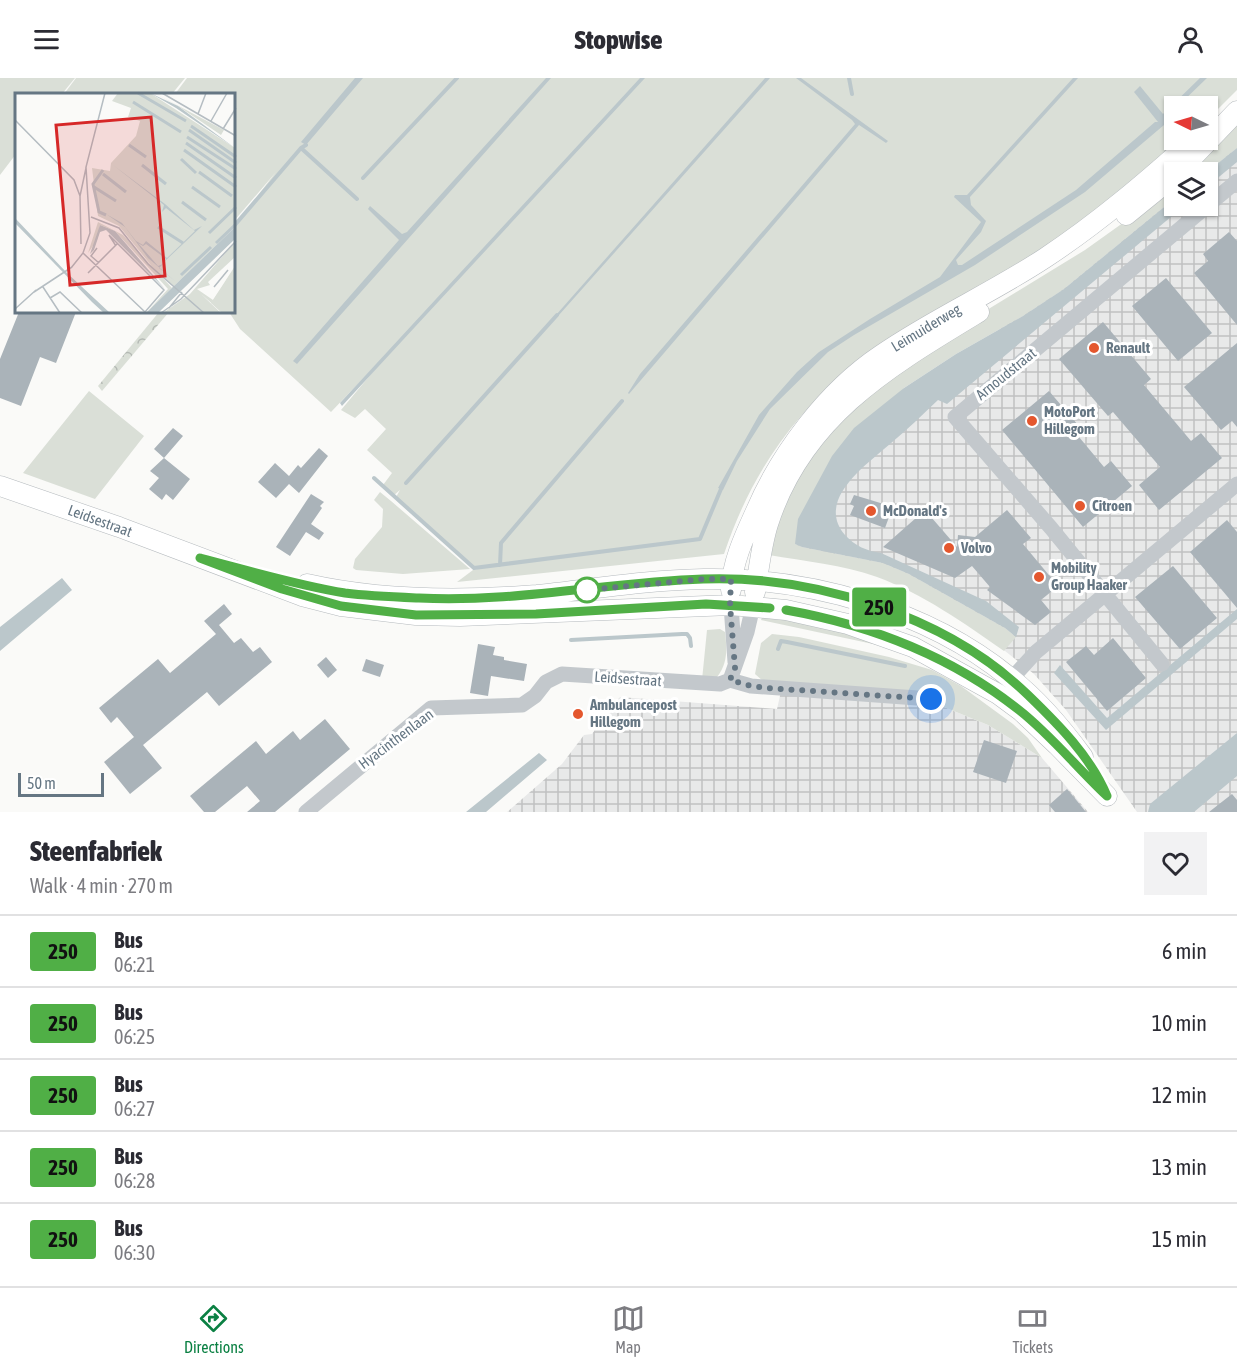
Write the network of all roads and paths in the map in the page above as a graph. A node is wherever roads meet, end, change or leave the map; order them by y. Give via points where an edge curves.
1 (1237, 98) edge
2 (1237, 111) edge
3 (1218, 117) edge
4 (1182, 150) edge
5 (1188, 162) edge
6 (1237, 181) edge
7 (1164, 184) edge
8 (1237, 484) edge
9 (0, 486) edge
10 (200, 558) junction
11 (731, 579) junction
12 (757, 581) junction
13 (1106, 594) junction
14 (730, 605) junction
15 (753, 606) junction
16 (1162, 664) dead end
17 (733, 674) junction
18 (1011, 678) junction
19 (998, 694) junction
20 (535, 696) joint
21 (931, 699) dead end
22 (1112, 804) edge
23 (306, 812) edge

1 - 3 main road
2 - 5 main road, Leimuiderweg
4 - 11 main road, Leimuiderweg via 1088,228 880,356 834,395 783,459 762,496
6 - 13 street, Arnoudstraat via 954,417
7 - 12 main road, Leimuiderweg via 1067,257 902,358 835,413 795,466 777,500
8 - 13 street
9 - 10 main road, Leidsestraat
10 - 11 main road, Leidsestraat via 345,593 420,598 534,595
10 - 14 main road, Leidsestraat via 341,606 416,615
11 - 12 main road, Leidsestraat
11 - 14 main road, Leimuiderweg
12 - 15 main road, Leimuiderweg
12 - 18 main road, Leidsestraat via 801,586 870,604 962,645
13 - 16 street, Arnoudstraat
13 - 18 street
14 - 15 main road, Leidsestraat
14 - 17 street
15 - 17 street
15 - 19 main road, Leidsestraat via 822,617 868,630 913,647
17 - 20 street, Leidsestraat via 720,684 562,674 546,682
17 - 21 street, Leidsestraat via 762,687
18 - 19 street
18 - 22 main road, Leidsestraat via 1066,734 1099,778
19 - 22 main road, Leidsestraat via 1057,745
20 - 23 street, Hyacinthenlaan via 522,705 432,708

